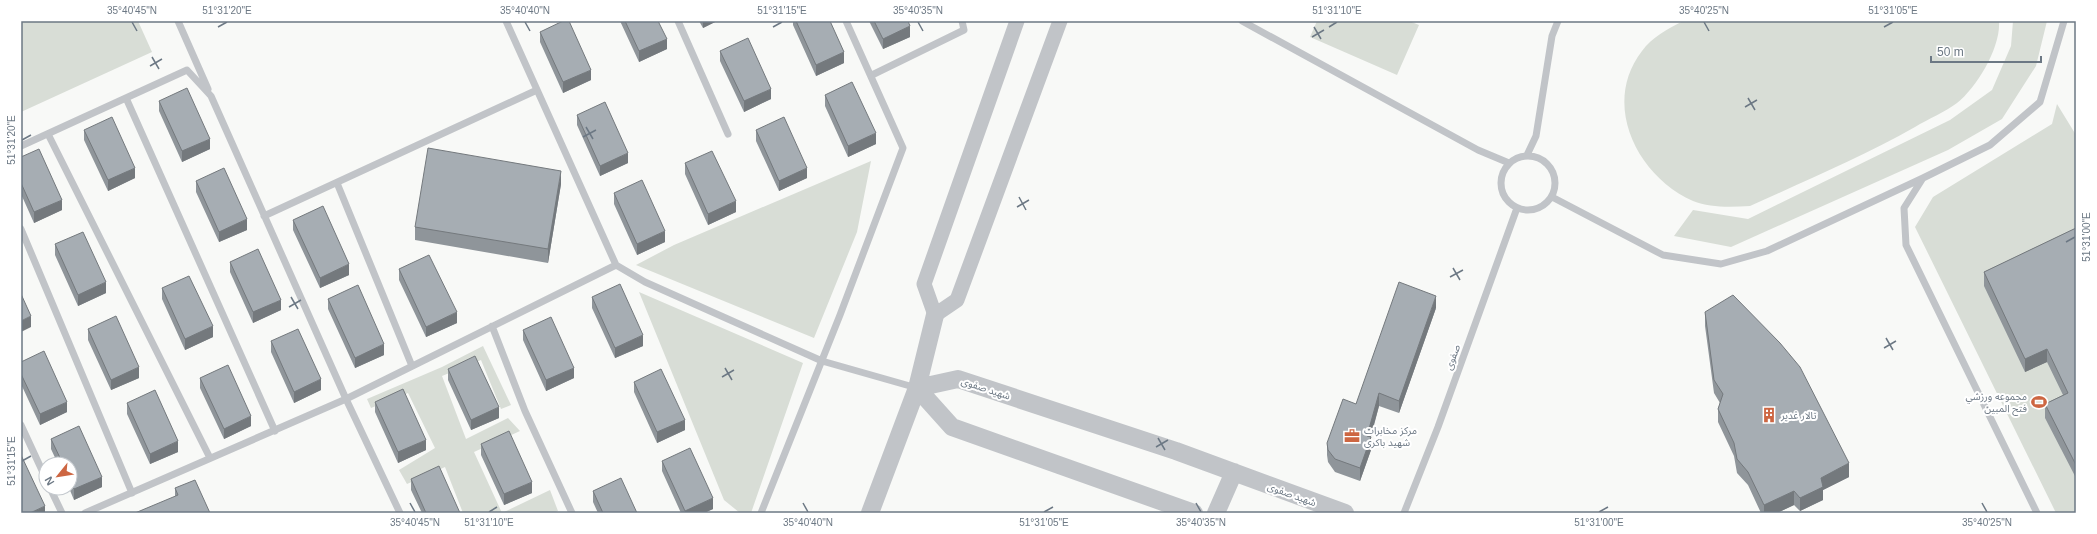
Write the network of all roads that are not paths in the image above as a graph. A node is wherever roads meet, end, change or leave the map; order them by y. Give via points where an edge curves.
1 (178, 21) edge
2 (506, 21) edge
3 (678, 21) edge
4 (846, 21) edge
5 (962, 21) edge
6 (1017, 21) edge
7 (1060, 21) edge
8 (1242, 21) edge
9 (1558, 21) edge
10 (2064, 21) edge
11 (872, 74) junction
12 (537, 90) junction
13 (211, 97) junction
14 (126, 98) junction
15 (48, 134) junction
16 (728, 134) dead end
17 (21, 146) edge
18 (1527, 155) junction
19 (1509, 163) junction
20 (1923, 178) junction
21 (337, 182) junction
22 (1552, 197) junction
23 (1517, 208) junction
24 (264, 216) junction
25 (21, 229) edge
26 (616, 264) junction
27 (935, 315) junction
28 (492, 326) junction
29 (822, 361) junction
30 (412, 366) junction
31 (917, 388) junction
32 (346, 399) junction
33 (21, 425) edge
34 (274, 430) junction
35 (210, 458) junction
36 (38, 462) edge
37 (1234, 472) junction
38 (132, 493) junction
39 (54, 496) edge
40 (62, 513) edge
41 (85, 513) edge
42 (400, 513) edge
43 (572, 513) edge
44 (761, 513) edge
45 (870, 513) edge
46 (1194, 513) edge
47 (1216, 513) edge
48 (1345, 513) edge
49 (1404, 513) edge
50 (2037, 513) edge

1 - 13 lane
2 - 12 lane
3 - 16 lane
4 - 11 lane
5 - 11 lane via 964,30
6 - 27 street via 924,284
7 - 27 street via 957,300
8 - 19 lane via 1478,150
9 - 18 lane via 1552,36 1536,136
10 - 20 lane via 2040,102 1990,145
11 - 29 lane via 903,148
12 - 21 lane
12 - 26 lane
13 - 14 lane via 187,70
13 - 24 lane
14 - 15 lane
14 - 34 lane
15 - 17 lane
15 - 35 lane
18 - 19 lane
18 - 22 lane via 1543,160 1554,172 1556,185
19 - 23 lane via 1501,179 1501,188 1504,196
20 - 22 lane via 1767,251 1721,264 1663,255
20 - 50 lane via 1904,208 1906,245
21 - 24 lane
21 - 30 lane
22 - 23 lane via 1536,209
23 - 49 lane, صفوی via 1438,427
24 - 32 lane
25 - 38 lane
26 - 28 lane
26 - 29 lane via 645,282
27 - 31 street
28 - 30 lane
28 - 43 lane via 524,411
29 - 31 lane
29 - 44 lane
30 - 32 lane
31 - 37 street, شهید صفوی via 958,379
31 - 45 street
31 - 46 street via 952,427
32 - 34 lane
32 - 42 lane
33 - 36 lane
34 - 35 lane
35 - 38 lane
37 - 47 street
37 - 48 street, شهید صفوی
38 - 41 lane
39 - 40 lane

